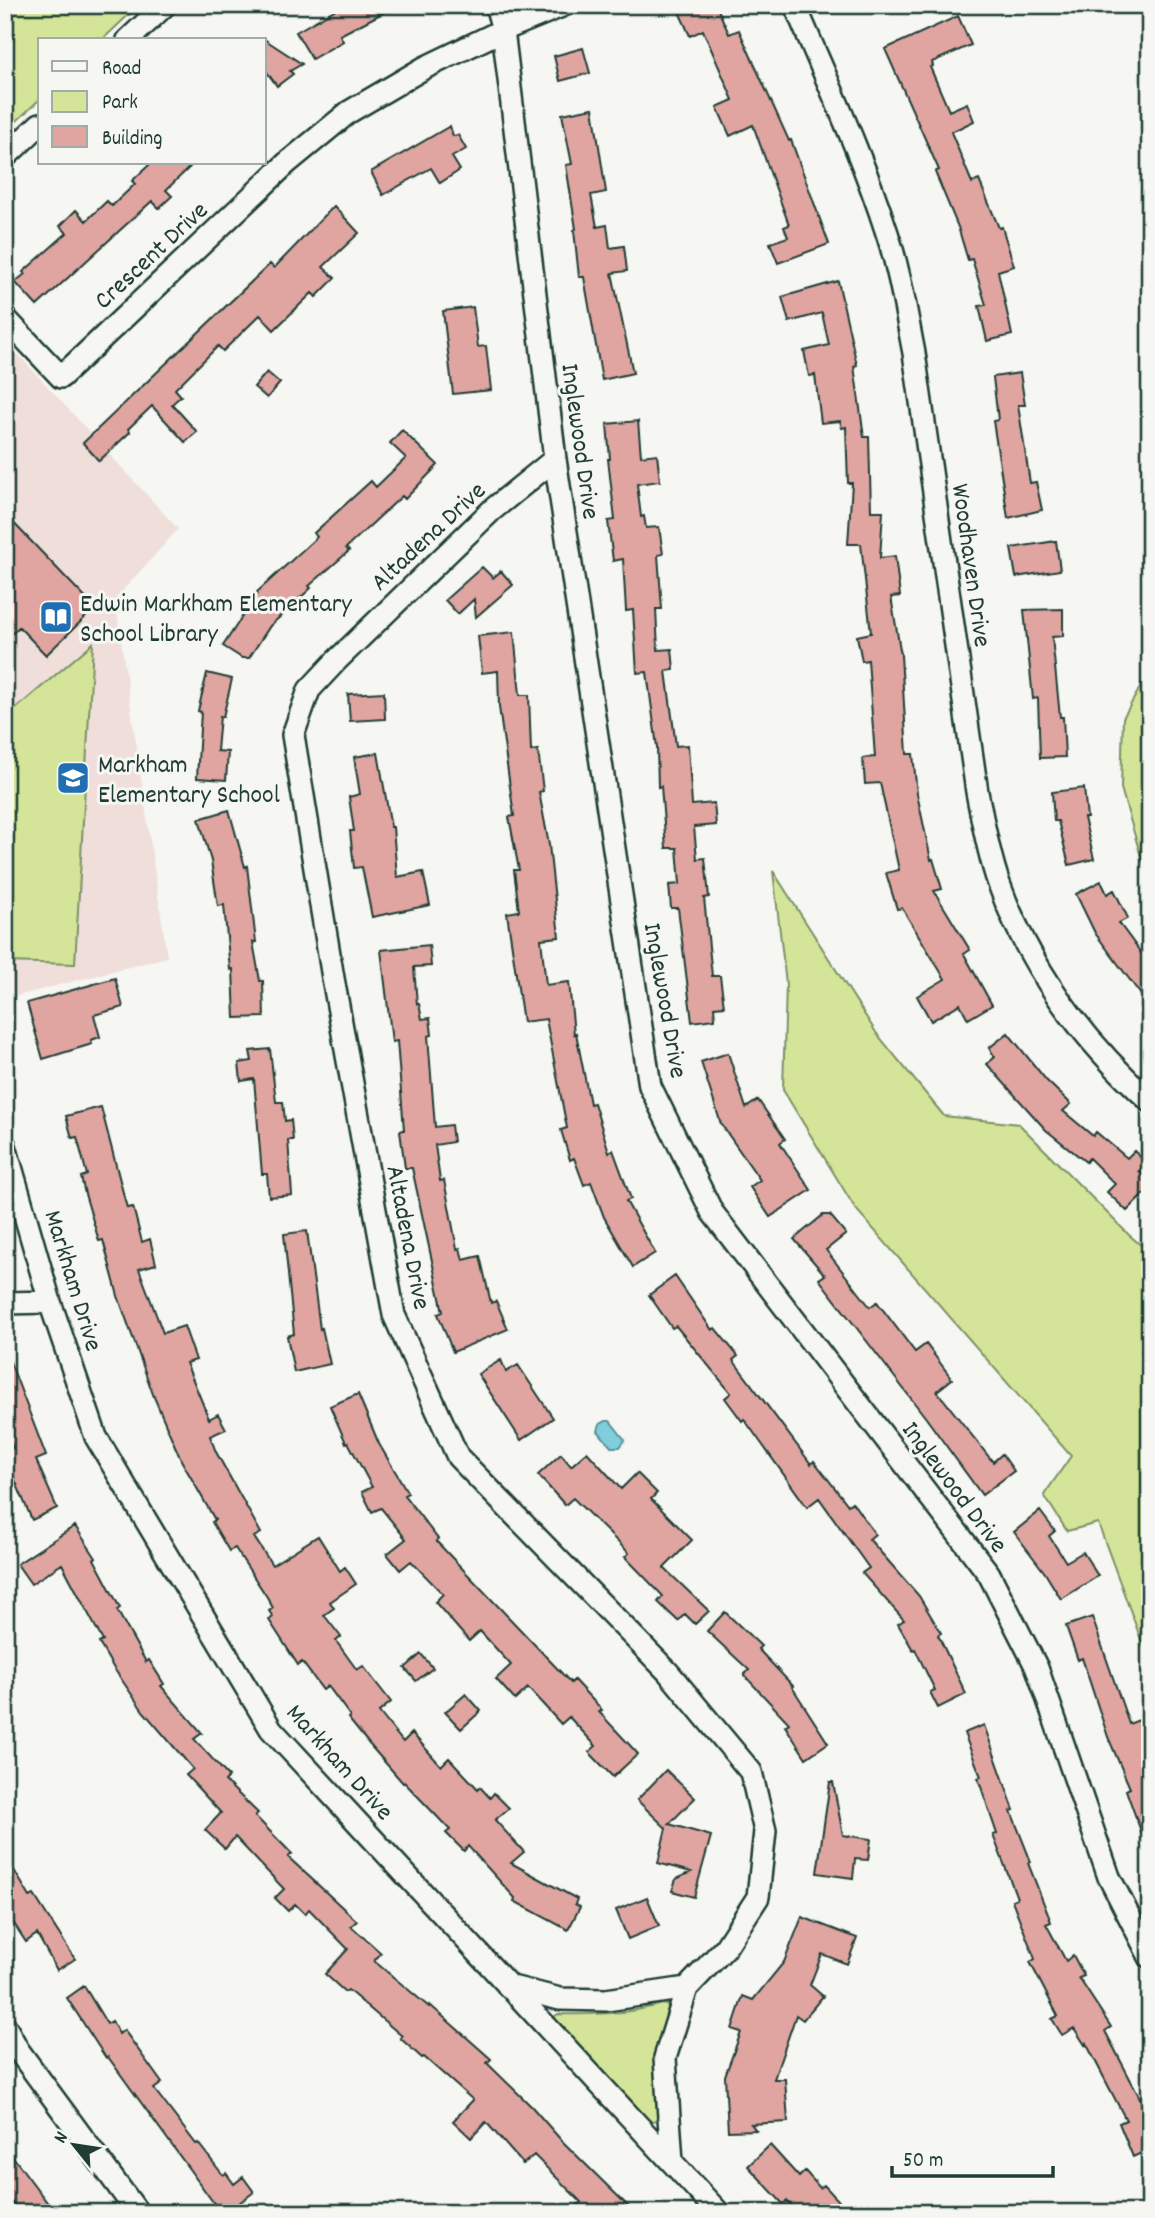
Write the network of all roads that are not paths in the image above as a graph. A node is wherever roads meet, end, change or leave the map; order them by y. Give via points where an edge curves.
1 (164, 5) edge
2 (496, 5) edge
3 (564, 5) edge
4 (795, 5) edge
5 (503, 30) junction
6 (130, 38) edge
7 (38, 126) edge
8 (5, 157) edge
9 (5, 318) edge
10 (555, 459) junction
11 (1150, 1101) edge
12 (7, 1158) edge
13 (50, 1302) junction
14 (5, 1303) edge
15 (1150, 1957) edge
16 (508, 1986) junction
17 (687, 1988) junction
18 (5, 2026) edge
19 (672, 2162) junction
20 (138, 2213) edge
21 (719, 2213) edge

1 - 6 street
2 - 5 street, Inglewood Drive
3 - 5 street, Crescent Drive
4 - 11 street, Woodhaven Drive via 866,175 903,293 977,792 999,882 1039,969 1068,1012 1099,1051
5 - 9 street, Crescent Drive via 424,68 349,112 287,163 61,377
5 - 10 street, Inglewood Drive
7 - 8 street
10 - 15 street, Inglewood Drive via 650,1086 712,1212 989,1574 1037,1668 1109,1877
10 - 17 street, Altadena Drive via 492,510 337,660 309,690 293,735 394,1315 458,1457 668,1672 751,1772 765,1831 758,1897 725,1948
12 - 13 street, Markham Drive
13 - 14 street
13 - 16 street, Markham Drive via 96,1437 271,1729
16 - 17 street via 560,1999 606,2000
16 - 19 street, Markham Drive
17 - 19 street, Altadena Drive via 665,2058
18 - 20 street
19 - 21 street, Markham Drive

